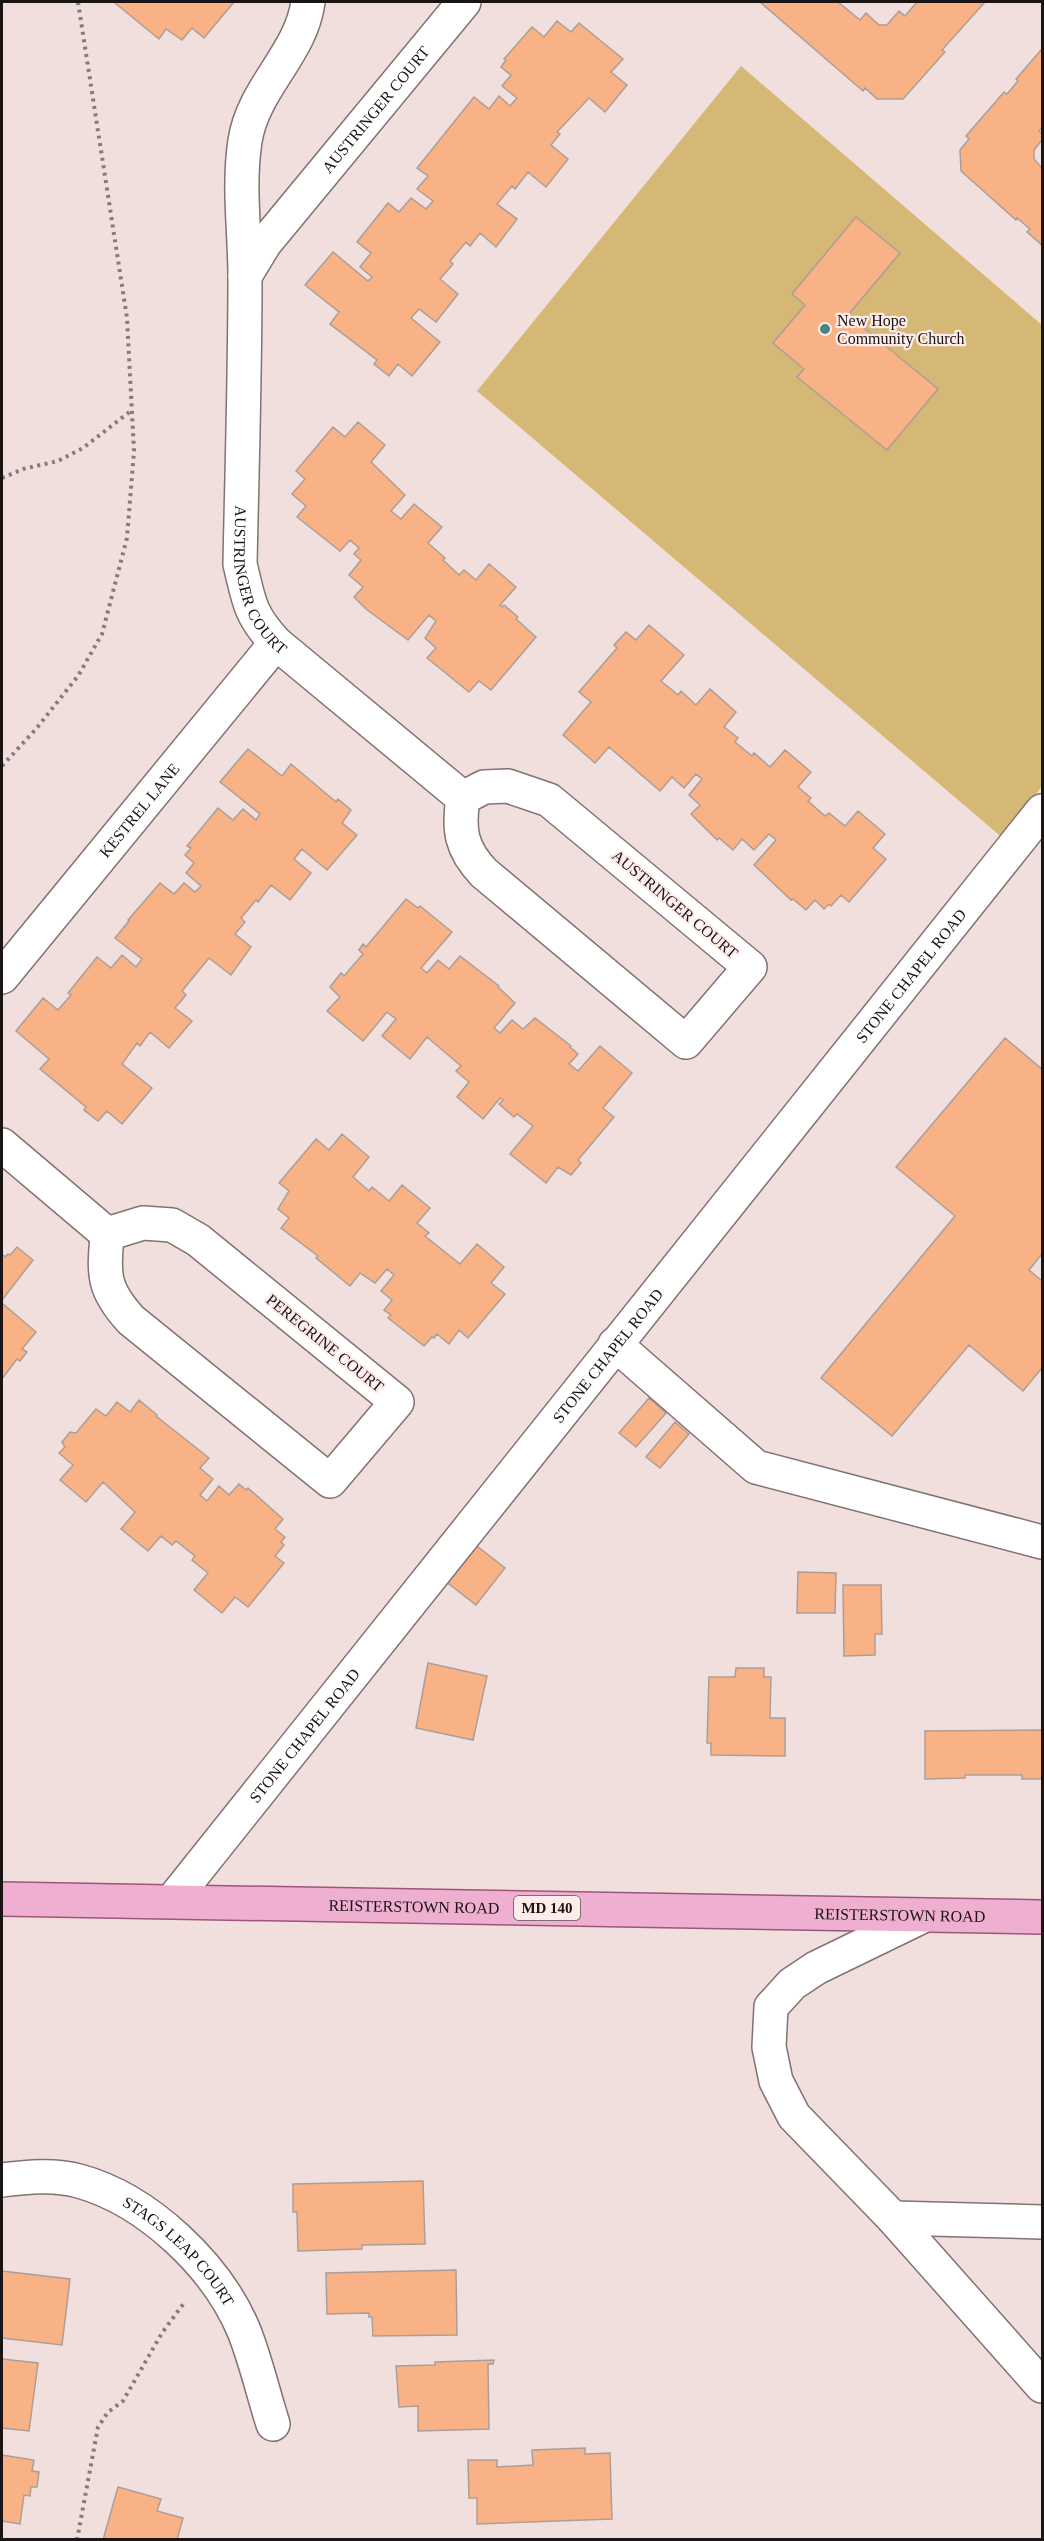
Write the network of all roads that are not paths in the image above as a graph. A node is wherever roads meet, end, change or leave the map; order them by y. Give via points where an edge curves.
1 (308, 2) edge
2 (464, 2) edge
3 (245, 276) junction
4 (276, 643) junction
5 (463, 798) junction
6 (1042, 811) edge
7 (2, 976) edge
8 (2, 1145) edge
9 (107, 1234) junction
10 (615, 1344) junction
11 (1042, 1542) edge
12 (2, 1899) edge
13 (172, 1901) junction
14 (923, 1916) junction
15 (1042, 1917) edge
16 (2, 2180) edge
17 (893, 2218) junction
18 (1042, 2222) edge
19 (1042, 2386) edge
20 (273, 2424) dead end

1 - 3 street, AUSTRINGER COURT via 294,46 255,106 245,138
2 - 3 street, AUSTRINGER COURT via 265,243
3 - 4 street, AUSTRINGER COURT via 240,564 250,605 259,624
4 - 5 street, AUSTRINGER COURT
4 - 7 street, KESTREL LANE
5 - 5 street, AUSTRINGER COURT via 462,839 469,857 686,1042 750,967 549,800 508,786 484,788
6 - 10 street, STONE CHAPEL ROAD
8 - 9 street
9 - 9 street, PEREGRINE COURT via 104,1274 114,1301 131,1320 330,1481 397,1402 181,1230 172,1225 143,1223
10 - 11 street via 756,1467
10 - 13 street, STONE CHAPEL ROAD
12 - 13 main road, REISTERSTOWN ROAD / MD 140
13 - 14 main road, REISTERSTOWN ROAD / MD 140
14 - 15 main road, REISTERSTOWN ROAD / MD 140
14 - 17 street via 816,1968 792,1984 771,2007 769,2048 776,2081 794,2116
16 - 20 street, STAGS LEAP COURT via 34,2176 78,2181 119,2196 154,2220 215,2280 244,2331
17 - 18 street
17 - 19 street

